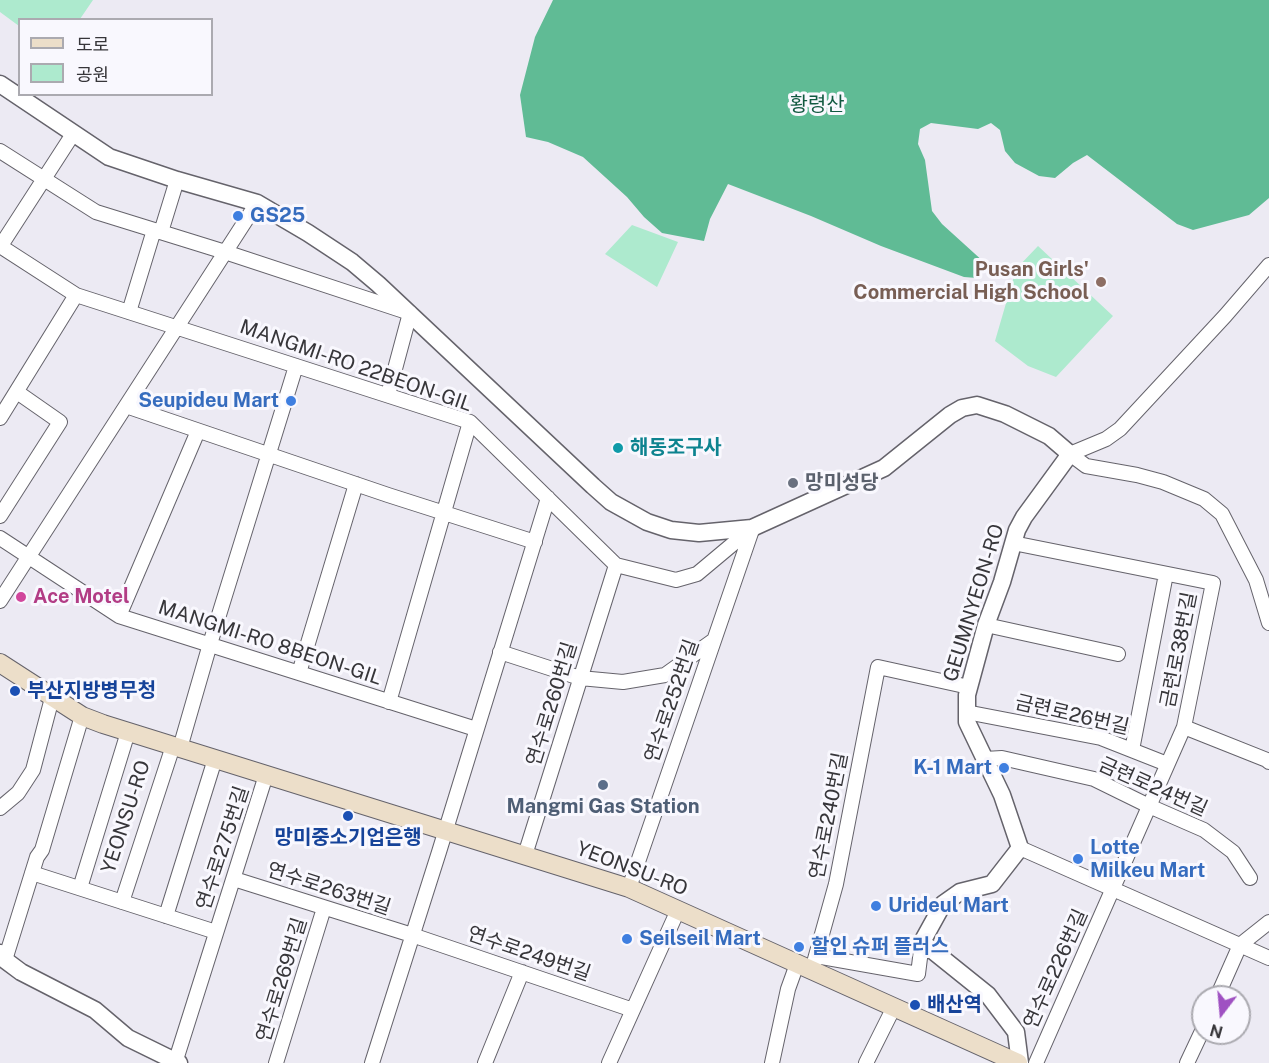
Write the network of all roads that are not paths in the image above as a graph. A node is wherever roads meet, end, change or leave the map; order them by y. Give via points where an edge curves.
1 (0, 84) edge
2 (73, 134) junction
3 (0, 151) edge
4 (44, 180) junction
5 (177, 180) junction
6 (257, 203) junction
7 (157, 231) junction
8 (0, 246) edge
9 (225, 252) junction
10 (1269, 265) edge
11 (76, 295) junction
12 (129, 312) junction
13 (410, 313) junction
14 (177, 327) junction
15 (296, 366) junction
16 (17, 392) junction
17 (388, 395) junction
18 (126, 406) junction
19 (0, 418) edge
20 (470, 422) junction
21 (198, 431) junction
22 (1070, 454) junction
23 (269, 455) junction
24 (356, 484) junction
25 (548, 498) junction
26 (444, 513) junction
27 (0, 516) edge
28 (752, 528) junction
29 (0, 538) edge
30 (535, 542) junction
31 (1013, 543) junction
32 (29, 557) junction
33 (616, 565) junction
34 (1166, 574) junction
35 (0, 601) edge
36 (119, 615) junction
37 (1269, 623) edge
38 (986, 625) junction
39 (714, 640) junction
40 (210, 644) junction
41 (500, 652) junction
42 (1118, 654) dead end
43 (0, 663) edge
44 (299, 673) junction
45 (580, 678) junction
46 (969, 687) junction
47 (52, 698) junction
48 (389, 702) junction
49 (966, 712) junction
50 (82, 716) junction
51 (1184, 727) junction
52 (476, 729) junction
53 (128, 732) junction
54 (176, 747) junction
55 (1132, 750) junction
56 (215, 759) junction
57 (985, 759) junction
58 (1269, 762) edge
59 (1167, 764) junction
60 (266, 775) junction
61 (1149, 806) junction
62 (0, 808) edge
63 (445, 830) junction
64 (1020, 848) junction
65 (525, 855) junction
66 (32, 873) junction
67 (1250, 878) dead end
68 (234, 879) junction
69 (80, 888) junction
70 (629, 888) junction
71 (1113, 889) junction
72 (122, 902) junction
73 (324, 908) junction
74 (678, 910) junction
75 (166, 916) junction
76 (1269, 922) edge
77 (216, 933) junction
78 (412, 935) junction
79 (921, 942) junction
80 (1240, 945) junction
81 (3, 957) edge
82 (1269, 958) edge
83 (808, 963) junction
84 (522, 972) junction
85 (1222, 985) edge
86 (894, 1007) junction
87 (633, 1010) junction
88 (1195, 1045) edge
89 (176, 1062) edge
90 (276, 1063) edge
91 (372, 1063) edge
92 (485, 1063) edge
93 (609, 1063) edge
94 (772, 1063) edge
95 (866, 1063) edge
96 (1019, 1063) edge
97 (1036, 1063) edge
98 (1187, 1063) edge

1 - 2 street
2 - 4 street
2 - 5 street via 109,157
3 - 4 street
4 - 7 street via 96,212
4 - 8 street
5 - 6 street
5 - 7 street
6 - 9 street
6 - 13 street via 352,262
7 - 9 street
7 - 12 street
8 - 11 street, MANGMI-RO 22BEON-GIL
9 - 13 street
9 - 14 street
10 - 22 street via 1120,429
11 - 12 street, MANGMI-RO 22BEON-GIL
11 - 16 street
12 - 14 street, MANGMI-RO 22BEON-GIL
13 - 17 street
13 - 28 street via 611,502 638,518 671,530 699,533
14 - 15 street, MANGMI-RO 22BEON-GIL
14 - 18 street
15 - 17 street, MANGMI-RO 22BEON-GIL
15 - 23 street
16 - 19 street
16 - 27 street via 60,422
17 - 20 street, MANGMI-RO 22BEON-GIL
18 - 21 street
18 - 32 street
20 - 25 street, MANGMI-RO 22BEON-GIL
20 - 26 street
21 - 23 street
21 - 36 street
22 - 28 street via 1049,436 1005,414 977,405 962,408 884,468
22 - 31 street, GEUMNYEON-RO via 1024,517
22 - 37 street via 1086,466 1163,482 1204,499 1222,514 1256,580
23 - 24 street
23 - 40 street
24 - 26 street
24 - 44 street
25 - 30 street, 연수로263번길
25 - 33 street, MANGMI-RO 22BEON-GIL
26 - 30 street
26 - 48 street
28 - 33 street via 697,574 676,580
28 - 39 street, 연수로252번길
29 - 32 street, MANGMI-RO 8BEON-GIL
30 - 41 street, 연수로263번길
31 - 34 street, 금련로38번길
31 - 38 street, GEUMNYEON-RO
32 - 35 street
32 - 36 street, MANGMI-RO 8BEON-GIL
33 - 45 street, 연수로260번길
34 - 51 street, 금련로38번길 via 1212,583
34 - 55 street
36 - 40 street, MANGMI-RO 8BEON-GIL
38 - 42 street
38 - 46 street, GEUMNYEON-RO
39 - 45 street via 665,675 623,682
39 - 70 street, 연수로252번길
40 - 44 street, MANGMI-RO 8BEON-GIL
40 - 54 street
41 - 45 street
41 - 52 street, 연수로263번길
43 - 47 main road, YEONSU-RO
44 - 48 street, MANGMI-RO 8BEON-GIL
45 - 65 street, 연수로260번길
46 - 49 street, GEUMNYEON-RO
46 - 83 street, 연수로240번길 via 878,667 836,884
47 - 50 main road, YEONSU-RO
47 - 62 street via 33,770 18,793
48 - 52 street, MANGMI-RO 8BEON-GIL
49 - 55 street, 금련로26번길 via 1101,738
49 - 57 street, GEUMNYEON-RO
50 - 53 main road, YEONSU-RO
50 - 66 street
51 - 58 street, 금련로38번길
51 - 59 street, 연수로226번길
52 - 63 street, 연수로263번길
53 - 54 main road, YEONSU-RO
53 - 69 street, YEONSU-RO
54 - 56 main road, YEONSU-RO
54 - 72 street, YEONSU-RO
55 - 59 street, 금련로26번길
56 - 60 main road, YEONSU-RO
56 - 75 street
57 - 61 street, 금련로24번길 via 1002,758 1094,779
57 - 64 street, GEUMNYEON-RO
59 - 61 street, 연수로226번길
60 - 63 main road, YEONSU-RO
60 - 68 street, 연수로275번길
61 - 67 street, 금련로24번길 via 1204,830 1233,852
61 - 71 street, 연수로226번길
63 - 65 main road, YEONSU-RO
63 - 78 street, 연수로263번길
64 - 71 street
64 - 79 street via 992,884 960,892 943,904
65 - 70 main road, YEONSU-RO
66 - 69 street, 연수로275번길
66 - 81 street
68 - 73 street, 연수로263번길
68 - 77 street, 연수로275번길
69 - 72 street, 연수로275번길
70 - 74 main road, YEONSU-RO
71 - 80 street
71 - 97 street, 연수로226번길
72 - 75 street, 연수로275번길
73 - 78 street, 연수로263번길
73 - 90 street, 연수로269번길
74 - 83 main road, YEONSU-RO
74 - 87 street
75 - 77 street, 연수로275번길
76 - 80 street
77 - 89 street, 연수로275번길
78 - 84 street, 연수로249번길
78 - 91 street, 연수로263번길
79 - 83 street via 918,974
79 - 96 street via 988,995 1017,1032
80 - 82 street
80 - 85 street
81 - 89 street via 21,972 95,1010 128,1038
83 - 86 main road, YEONSU-RO
83 - 94 street, 연수로240번길 via 788,989
84 - 87 street, 연수로249번길
84 - 92 street
86 - 95 street
86 - 96 main road, YEONSU-RO
87 - 93 street
88 - 98 street

